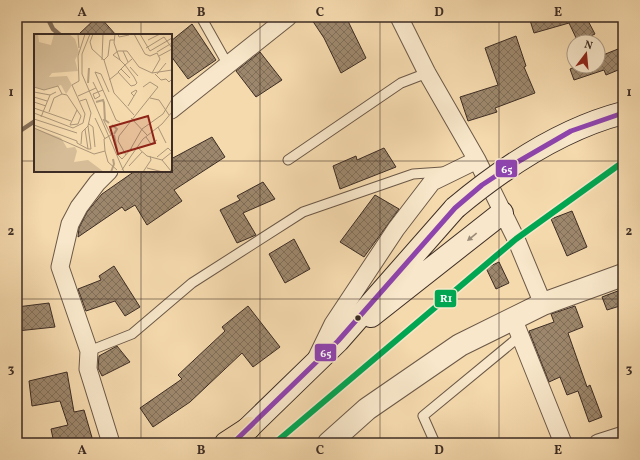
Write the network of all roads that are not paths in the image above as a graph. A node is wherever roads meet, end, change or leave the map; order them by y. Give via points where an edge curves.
1 (201, 17) edge
2 (288, 17) edge
3 (399, 17) edge
4 (228, 65) junction
5 (427, 73) junction
6 (172, 109) edge
7 (623, 113) edge
8 (288, 160) dead end
9 (477, 160) junction
10 (108, 172) edge
11 (451, 172) junction
12 (502, 213) junction
13 (623, 275) edge
14 (543, 304) junction
15 (517, 327) junction
16 (338, 341) junction
17 (89, 351) junction
18 (314, 364) junction
19 (249, 428) junction
20 (623, 434) edge
21 (111, 443) edge
22 (226, 443) edge
23 (233, 443) edge
24 (329, 443) edge
25 (435, 443) edge
26 (563, 443) edge
27 (598, 443) edge

1 - 4 lane
2 - 4 street
3 - 5 street
4 - 6 street
5 - 8 lane via 401,83
5 - 9 street
7 - 16 main road, bridge via 571,132 482,185 455,208
9 - 11 street
9 - 12 street
10 - 17 street via 97,182 70,224 60,267
11 - 17 lane via 413,174 303,212 192,283 132,334
11 - 18 street via 432,182 396,229 333,324
12 - 14 street via 516,239
12 -> 16 main road
13 - 14 main road
14 - 15 main road
15 - 24 main road via 460,345 367,409
15 - 25 lane via 423,416
15 - 26 street
16 - 18 main road
17 - 21 street via 88,369
18 - 19 main road
19 - 22 highway
19 - 23 main road
20 - 27 street

